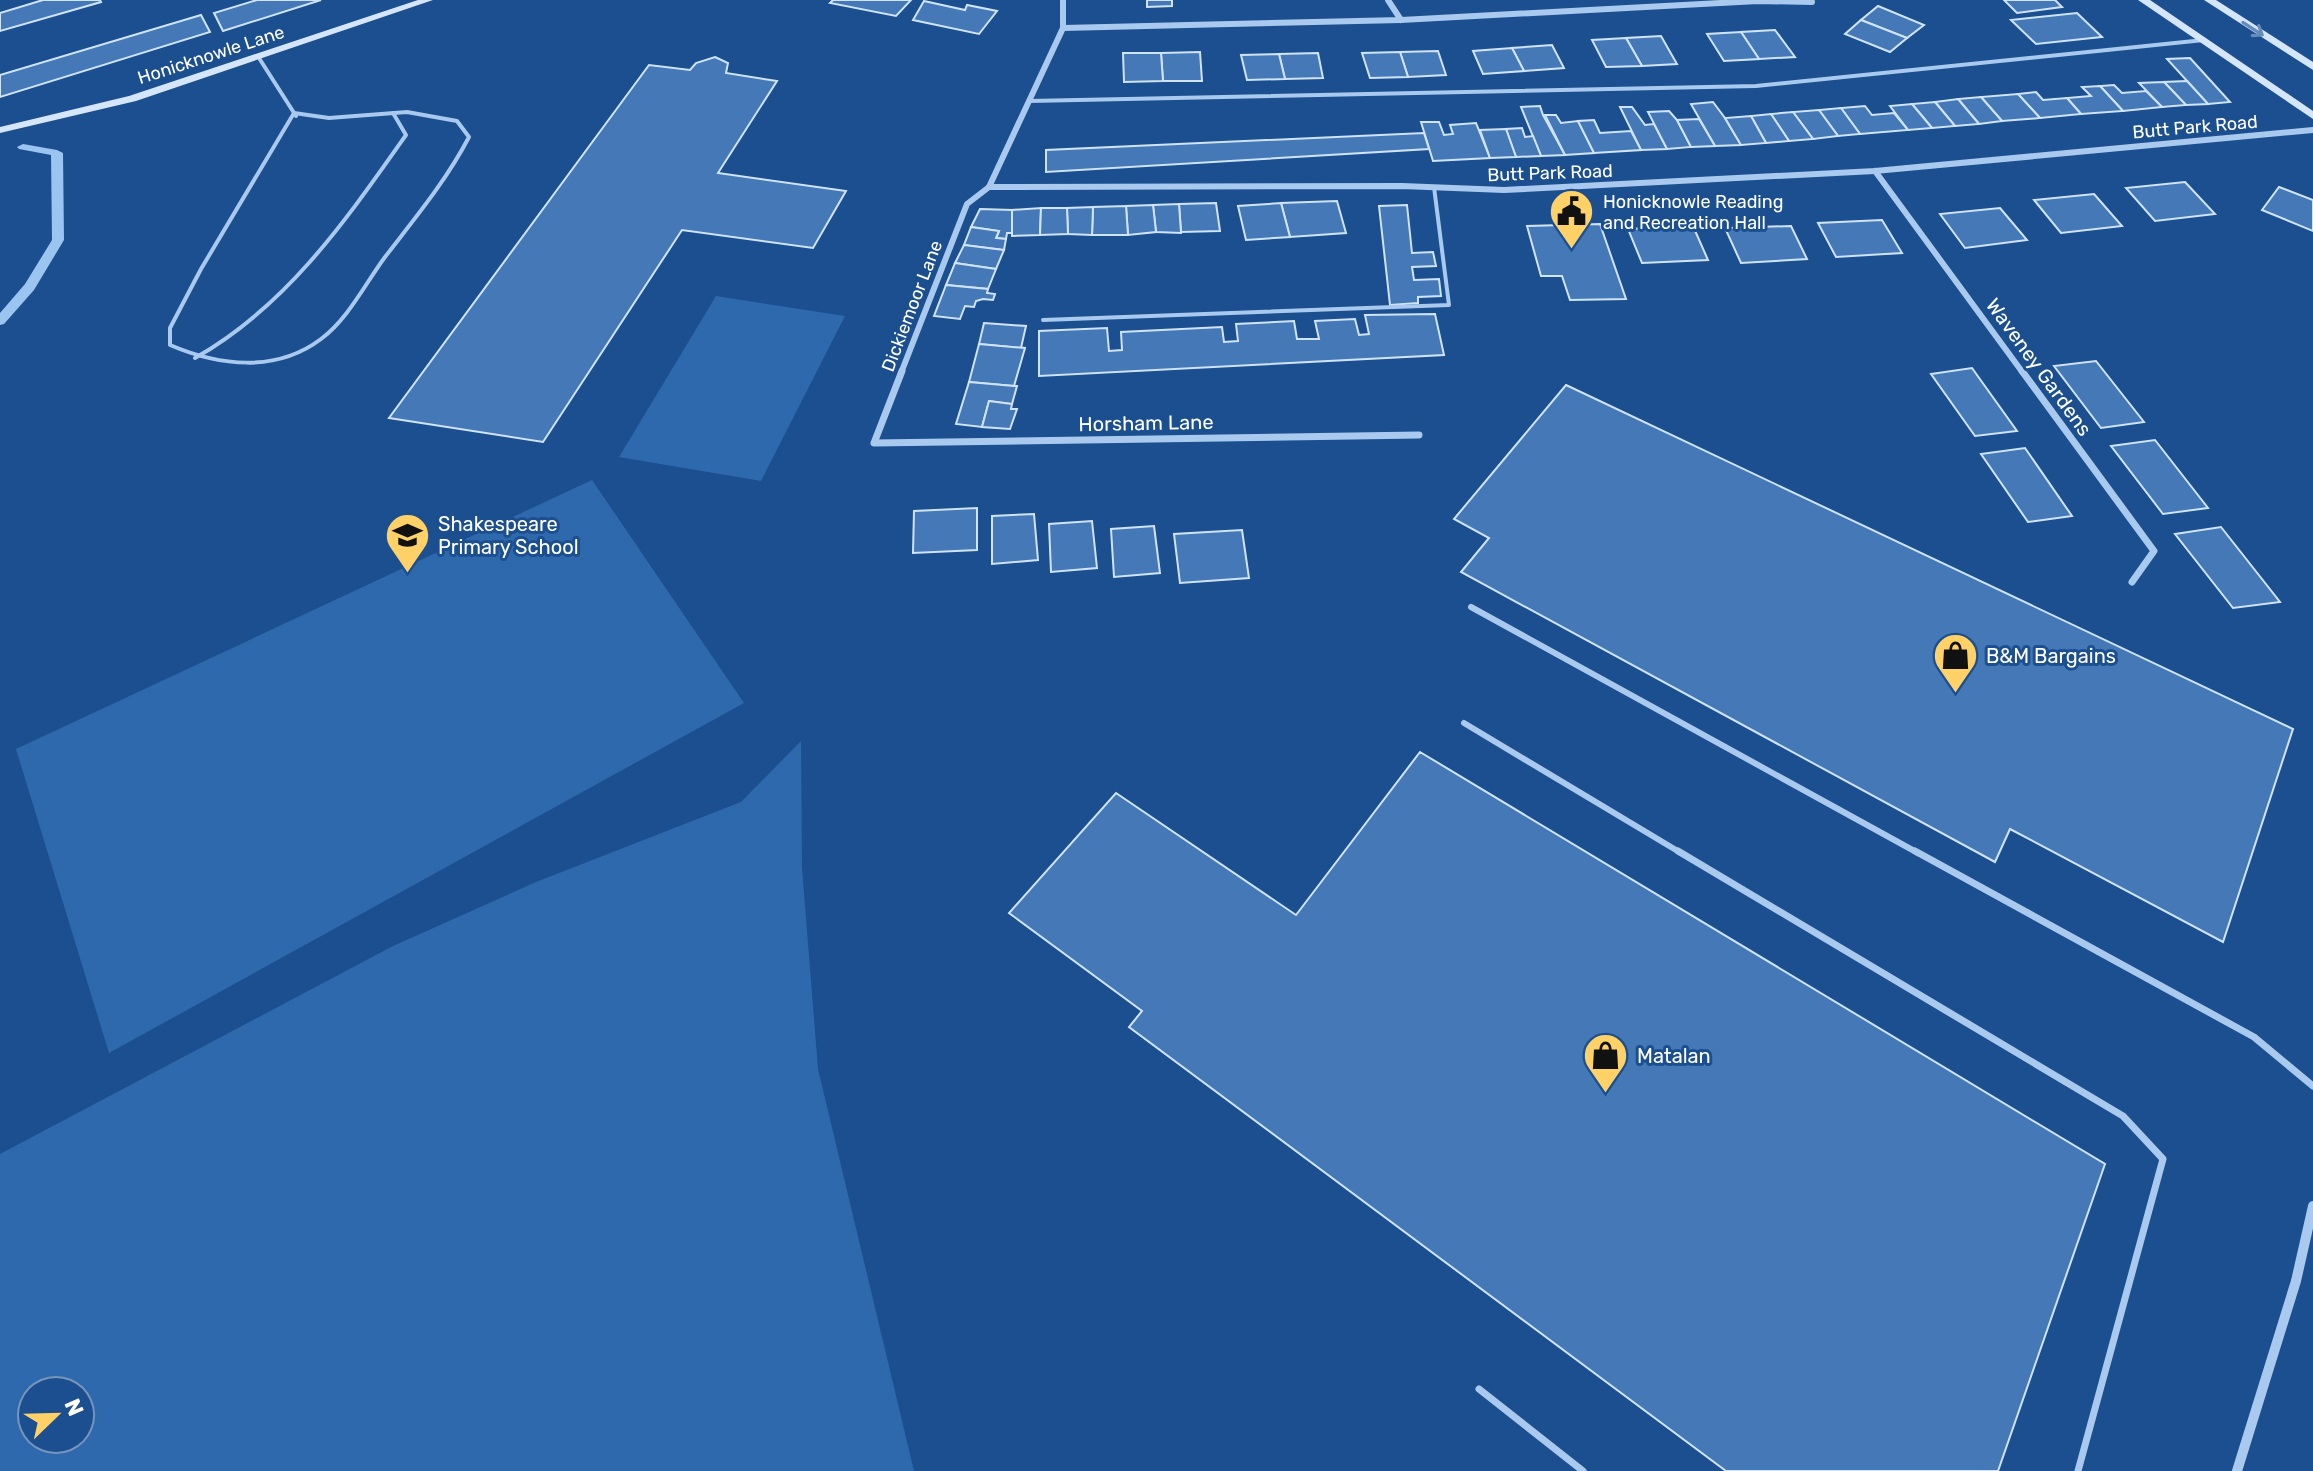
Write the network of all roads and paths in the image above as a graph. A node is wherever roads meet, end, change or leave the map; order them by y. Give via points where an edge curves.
1 (428, 0) edge
2 (1063, 0) edge
3 (1388, 0) edge
4 (2143, 0) edge
5 (2209, 0) edge
6 (1757, 1) edge
7 (1812, 2) dead end
8 (1401, 20) junction
9 (1063, 28) junction
10 (2204, 40) junction
11 (259, 58) junction
12 (2313, 67) edge
13 (1029, 101) junction
14 (393, 113) junction
15 (295, 114) junction
16 (2313, 116) edge
17 (0, 130) edge
18 (2313, 130) edge
19 (1875, 171) junction
20 (989, 187) junction
21 (1434, 187) junction
22 (1043, 320) dead end
23 (195, 358) junction
24 (1419, 435) dead end
25 (874, 443) joint
26 (2132, 582) dead end
27 (1471, 607) dead end
28 (1464, 723) dead end
29 (2313, 1086) edge
30 (2313, 1206) edge
31 (1479, 1389) dead end
32 (1583, 1471) edge
33 (2078, 1471) edge
34 (2237, 1471) edge

1 - 11 street, Honicknowle Lane
2 - 9 street
3 - 8 street
4 - 10 street
5 -> 12 street
6 - 7 street
6 - 8 street
8 - 9 street
9 - 13 street
10 - 13 lane via 1756,86
10 - 16 street
11 - 15 lane
11 - 17 street, Honicknowle Lane via 132,99
13 - 20 street
14 - 15 lane via 329,118
14 - 23 lane via 406,135 352,212 267,308 219,347
14 - 23 lane via 457,121 469,137 449,177 322,338 269,362 223,365
15 - 23 lane via 170,328 170,345
18 - 19 street, Butt Park Road
19 - 21 street, Butt Park Road via 1504,190
19 - 26 street, Waveney Gardens via 2154,551
20 - 21 street, Butt Park Road
20 - 25 street, Dickiemoor Lane via 967,204
21 - 22 lane via 1449,305
24 - 25 street, Horsham Lane
27 - 29 lane via 2254,1037
28 - 33 lane via 2123,1116 2163,1159
30 - 34 street via 2296,1281
31 - 32 lane

